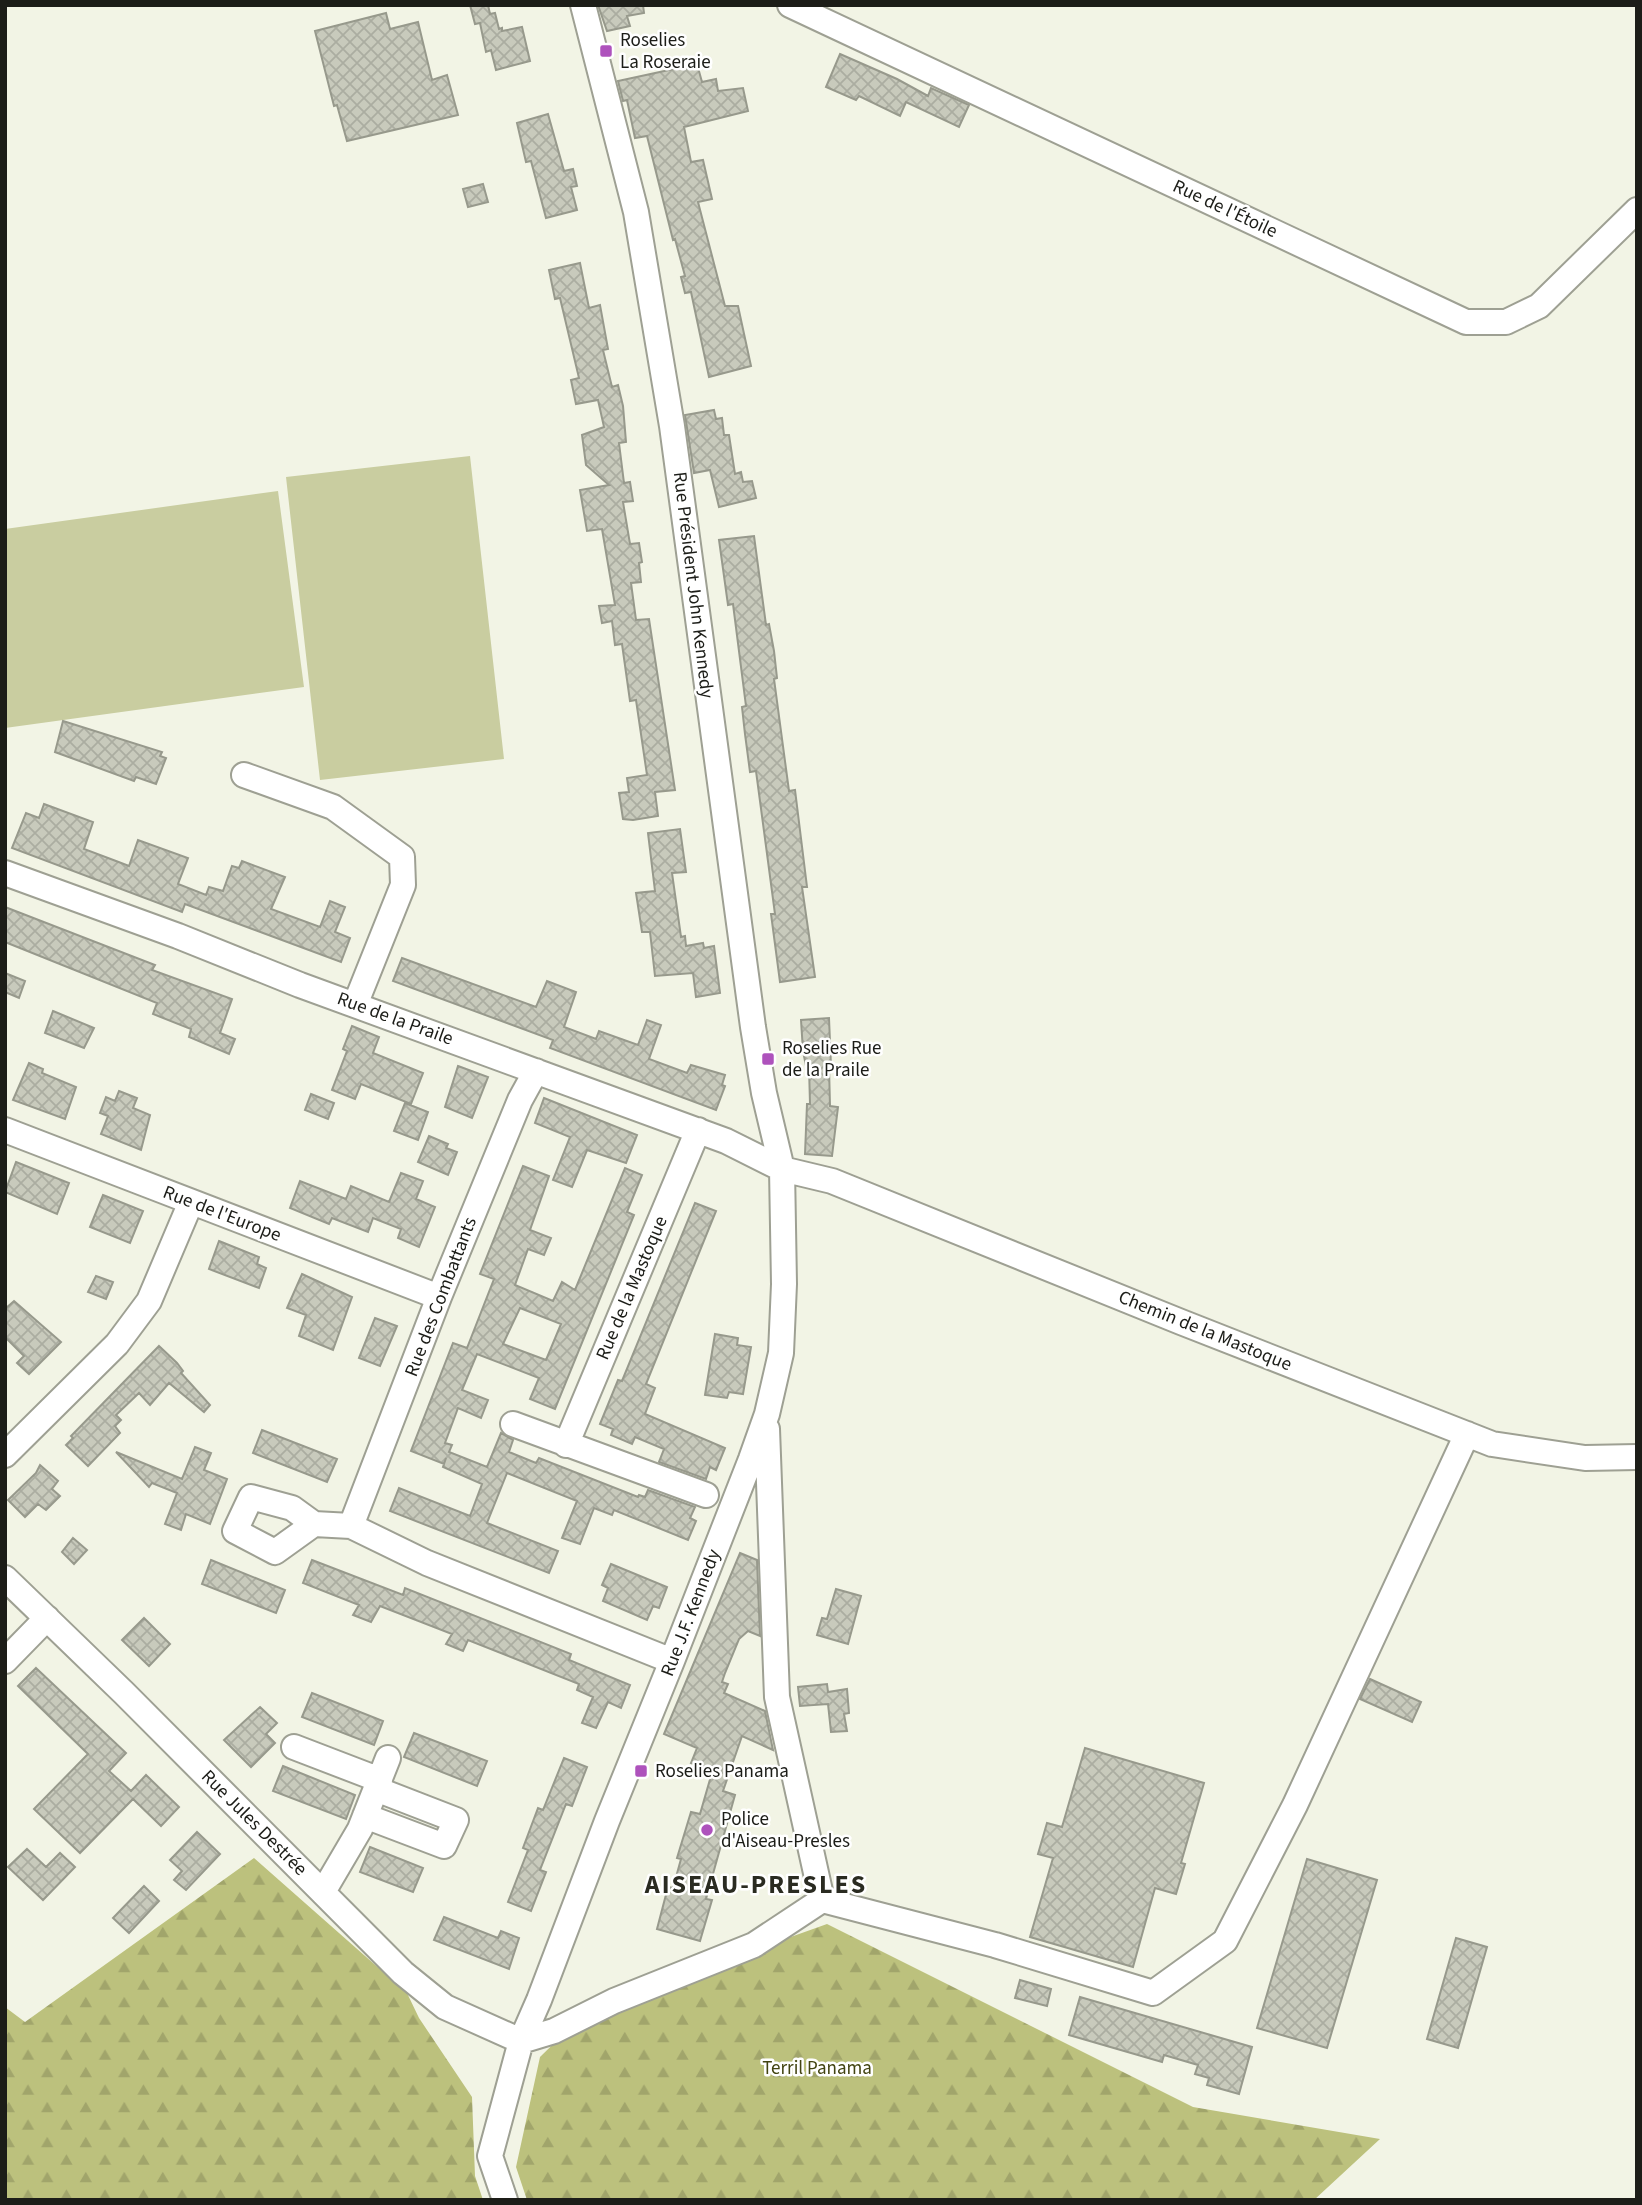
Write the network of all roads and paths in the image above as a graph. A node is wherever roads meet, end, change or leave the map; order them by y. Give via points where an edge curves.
1 (583, 5) edge
2 (790, 5) edge
3 (1637, 210) edge
4 (244, 775) dead end
5 (5, 873) edge
6 (355, 1004) junction
7 (536, 1071) junction
8 (5, 1130) edge
9 (698, 1130) junction
10 (782, 1169) junction
11 (191, 1202) junction
12 (439, 1297) junction
13 (766, 1414) junction
14 (513, 1424) dead end
15 (1467, 1434) junction
16 (566, 1446) junction
17 (5, 1455) edge
18 (1637, 1457) edge
19 (706, 1495) dead end
20 (314, 1524) dead end
21 (351, 1526) junction
22 (5, 1578) edge
23 (47, 1618) junction
24 (5, 1661) edge
25 (672, 1661) junction
26 (294, 1747) dead end
27 (381, 1775) junction
28 (365, 1816) junction
29 (323, 1892) junction
30 (822, 1900) junction
31 (521, 2041) junction
32 (505, 2200) edge

1 - 10 street, Rue Président John Kennedy via 636,212 659,346 753,1027
2 - 3 street, Rue de l'Étoile via 1466,322 1506,322 1539,306
4 - 6 street via 333,807 402,857 403,885
5 - 6 street, Rue de la Praile
6 - 7 street, Rue de la Praile
7 - 9 street, Rue de la Praile
7 - 12 street, Rue des Combattants
8 - 11 street, Rue de l'Europe
9 - 10 street, Rue de la Praile
9 - 16 street, Rue de la Mastoque
10 - 13 street, Rue J.F. Kennedy via 781,1353
10 - 15 street, Chemin de la Mastoque via 832,1181
11 - 12 street, Rue de l'Europe
11 - 17 street via 141,1312 117,1344
12 - 21 street, Rue des Combattants
13 - 25 street, Rue J.F. Kennedy
13 - 30 street via 777,1697
14 - 16 street
15 - 18 street, Chemin de la Mastoque via 1492,1444 1585,1458
15 - 30 street via 1295,1805 1225,1941 1153,1993
16 - 19 street
20 - 21 street
21 - 25 street via 427,1563
22 - 23 street, Rue Jules Destrée
23 - 24 street
23 - 29 street, Rue Jules Destrée
25 - 31 street, Rue J.F. Kennedy
26 - 27 street
27 - 28 street
27 - 28 street via 456,1820 444,1846
28 - 29 street
29 - 31 street, Rue Jules Destrée via 445,2007
30 - 31 street via 754,1945 614,2001 555,2031
31 - 32 street, Rue J.F. Kennedy via 490,2156

